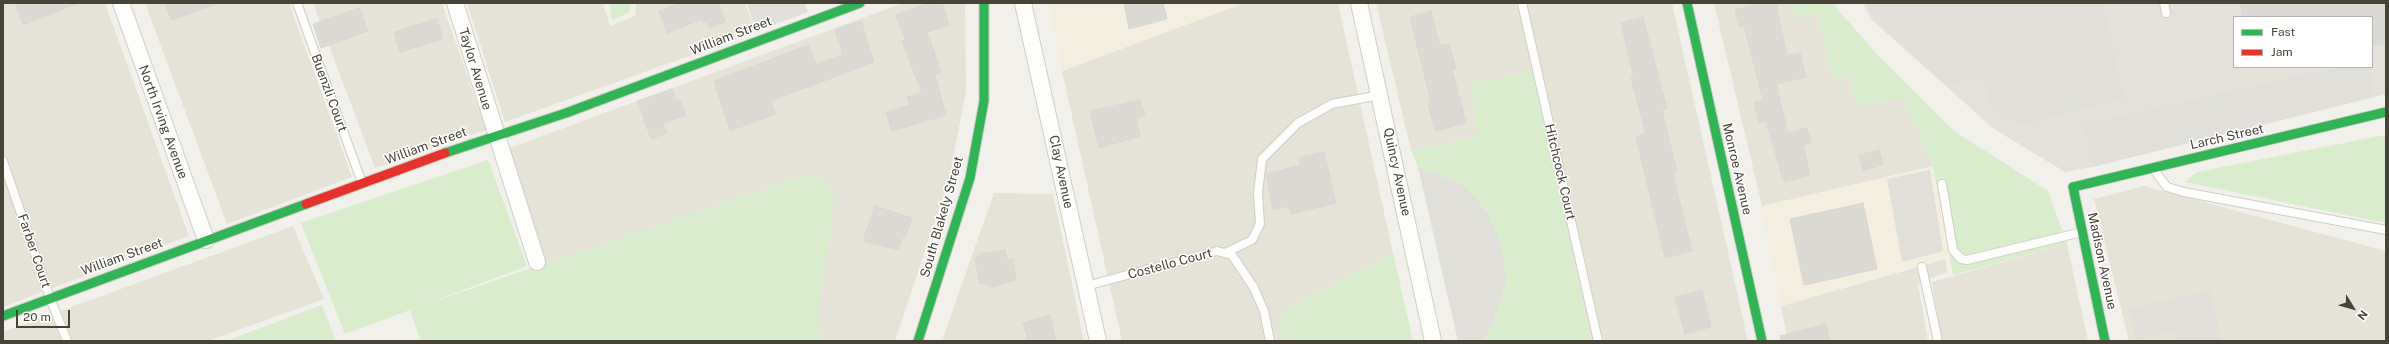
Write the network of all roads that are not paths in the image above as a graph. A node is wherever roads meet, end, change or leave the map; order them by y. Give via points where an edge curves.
1 (121, 3) edge
2 (296, 3) edge
3 (455, 3) edge
4 (860, 3) edge
5 (984, 3) edge
6 (1024, 3) edge
7 (1358, 3) edge
8 (1522, 3) edge
9 (1687, 3) edge
10 (2164, 3) edge
11 (2166, 13) dead end
12 (1380, 95) junction
13 (2386, 112) edge
14 (496, 135) junction
15 (3, 161) edge
16 (2152, 168) junction
17 (362, 183) junction
18 (1942, 184) dead end
19 (2073, 187) joint
20 (2386, 230) edge
21 (2083, 232) junction
22 (206, 240) junction
23 (1225, 253) junction
24 (537, 262) dead end
25 (1922, 267) dead end
26 (1086, 286) junction
27 (50, 298) junction
28 (3, 316) edge
29 (67, 341) edge
30 (918, 341) edge
31 (1098, 341) edge
32 (1270, 341) edge
33 (1434, 341) edge
34 (1598, 341) edge
35 (1762, 341) edge
36 (1938, 341) edge
37 (2105, 341) edge

1 - 22 street, North Irving Avenue
2 - 17 lane, Buenzli Court
3 - 14 street, Taylor Avenue
4 - 14 street, William Street via 566,112
5 - 30 street, South Blakely Street via 984,101 970,178
6 - 26 street, Clay Avenue
7 - 12 street, Quincy Avenue
8 - 34 lane, Hitchcock Court
9 - 35 street, Monroe Avenue
10 - 11 lane
12 - 23 lane via 1332,104 1298,123 1262,159 1258,193 1260,224 1252,240
12 - 33 street, Quincy Avenue
13 - 16 street, Larch Street
14 - 17 street, William Street
14 - 24 street, Taylor Avenue
15 - 27 lane, Farber Court
16 - 19 street, Larch Street
16 - 20 lane via 2167,187 2184,192
17 - 22 street, William Street
18 - 21 lane via 1954,250 1961,259 1967,260
19 - 21 street, Madison Avenue
21 - 37 street, Madison Avenue
22 - 27 street, William Street
23 - 26 lane, Costello Court via 1218,251
23 - 32 lane, Costello Court via 1232,255 1254,288 1264,311
25 - 36 lane
26 - 31 street, Clay Avenue
27 - 28 street, William Street
27 - 29 lane, Farber Court

